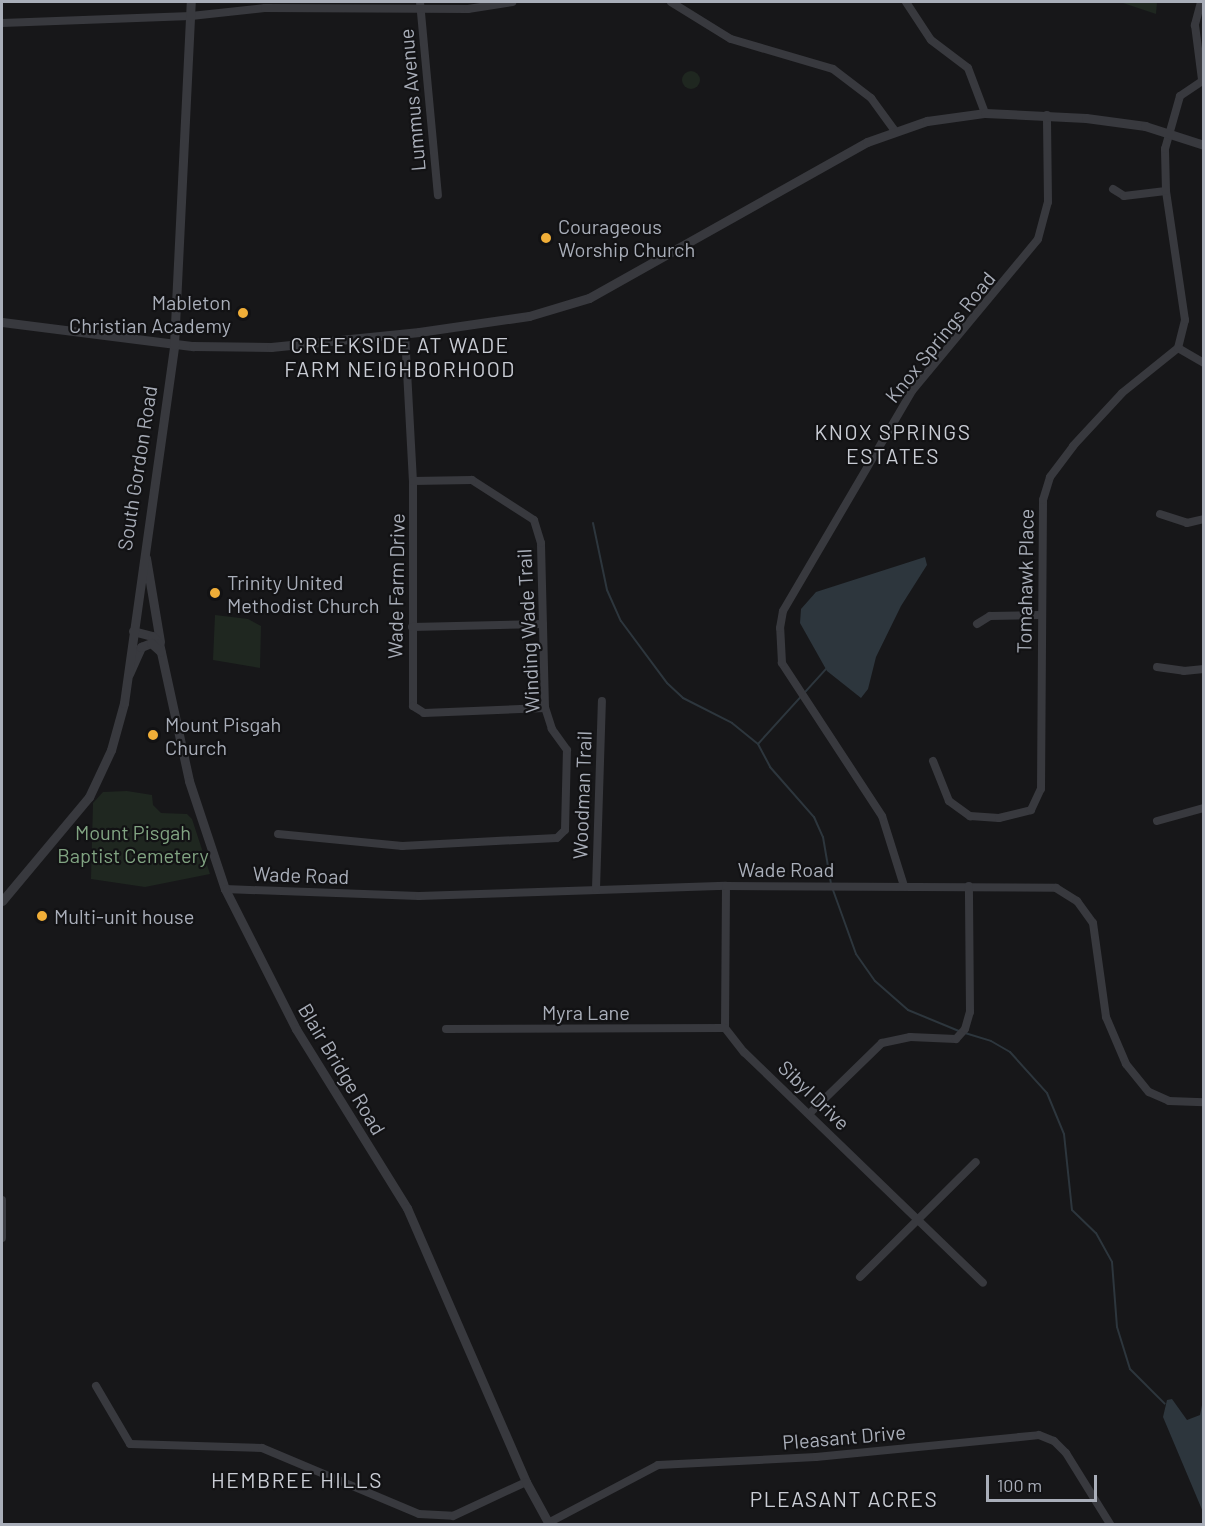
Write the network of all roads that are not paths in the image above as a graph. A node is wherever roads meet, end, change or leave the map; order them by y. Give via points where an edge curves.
1 (191, 2) edge
2 (420, 2) edge
3 (512, 2) edge
4 (671, 2) edge
5 (906, 2) edge
6 (1201, 2) edge
7 (421, 11) junction
8 (191, 16) junction
9 (2, 23) edge
10 (1203, 80) edge
11 (985, 113) junction
12 (1047, 116) junction
13 (895, 131) junction
14 (1168, 132) junction
15 (1203, 145) edge
16 (1113, 189) dead end
17 (1166, 191) junction
18 (438, 195) dead end
19 (2, 322) edge
20 (405, 334) junction
21 (174, 345) junction
22 (1178, 348) junction
23 (1203, 363) edge
24 (413, 481) junction
25 (1160, 514) dead end
26 (1203, 519) edge
27 (143, 543) junction
28 (1040, 615) junction
29 (543, 624) junction
30 (976, 624) dead end
31 (412, 627) junction
32 (133, 631) junction
33 (162, 654) junction
34 (1157, 666) dead end
35 (1203, 669) edge
36 (129, 675) junction
37 (602, 701) dead end
38 (544, 708) junction
39 (933, 761) dead end
40 (1203, 808) edge
41 (1157, 821) dead end
42 (278, 834) dead end
43 (726, 886) junction
44 (903, 886) junction
45 (969, 886) junction
46 (225, 889) junction
47 (596, 889) junction
48 (2, 901) edge
49 (725, 1028) junction
50 (446, 1029) dead end
51 (1203, 1102) edge
52 (811, 1112) junction
53 (976, 1162) dead end
54 (3, 1200) edge
55 (916, 1221) junction
56 (2, 1231) edge
57 (2, 1238) edge
58 (860, 1277) dead end
59 (983, 1283) dead end
60 (96, 1386) dead end
61 (526, 1482) junction
62 (454, 1520) edge
63 (548, 1524) edge
64 (1110, 1524) edge

1 - 8 street, South Gordon Road
2 - 7 street, Lummus Avenue
3 - 7 street
4 - 13 street via 730,39 833,69 871,98
5 - 11 street via 932,40 968,68
6 - 10 street via 1195,25
7 - 8 street via 265,8
7 - 18 street, Lummus Avenue
8 - 9 street
8 - 21 street, South Gordon Road
10 - 14 street via 1180,96
11 - 12 street
11 - 13 street
12 - 14 street
12 - 44 street, Knox Springs Road via 1048,202 1038,239 912,391 852,489 781,619 782,663 882,816
13 - 20 street via 826,165 589,298 529,316
14 - 15 street
14 - 17 street
16 - 17 street via 1124,196
17 - 22 street via 1185,320
19 - 21 street
20 - 21 street via 271,347
20 - 24 street, Wade Farm Drive
21 - 27 street, South Gordon Road
22 - 23 street
22 - 28 street, Tomahawk Place via 1122,393 1050,477 1040,516
24 - 29 street, Winding Wade Trail via 472,480 534,520 541,543
24 - 31 street, Wade Farm Drive
25 - 26 street via 1187,524
27 - 32 street, South Gordon Road
27 - 33 street, Blair Bridge Road
28 - 30 street via 990,616
28 - 39 street, Tomahawk Place via 1042,778 1031,810 999,818 962,813 949,801
29 - 31 street
29 - 38 street, Winding Wade Trail
31 - 38 street, Wade Farm Drive via 413,706 424,713
32 - 33 street via 157,639
32 - 36 street, South Gordon Road
33 - 36 street via 157,646 147,643 141,647
33 - 46 street, Blair Bridge Road via 186,772
34 - 35 street via 1184,671
36 - 48 street, South Gordon Road via 111,750 89,797
37 - 47 street, Woodman Trail
38 - 42 street, Winding Wade Trail via 552,729 567,750 566,830 557,838 402,846
40 - 41 street
43 - 44 street, Wade Road
43 - 47 street, Wade Road
43 - 49 street
44 - 45 street, Wade Road
45 - 51 street, Wade Road via 1042,885 1062,890 1077,901 1095,930 1106,1017 1126,1065 1149,1092 1169,1101
45 - 52 street via 970,1012 965,1029 956,1039 910,1037 882,1043
46 - 47 street, Wade Road via 419,896
46 - 61 street, Blair Bridge Road via 296,1029 408,1208
49 - 50 street, Myra Lane
49 - 52 street, Sibyl Drive via 744,1052
52 - 55 street, Sibyl Drive
53 - 55 street
54 - 56 street
55 - 58 street
55 - 59 street, Sibyl Drive
56 - 57 street
60 - 62 street via 130,1444 262,1448 419,1514
61 - 62 street
61 - 63 street, Blair Bridge Road
63 - 64 street, Pleasant Drive via 658,1465 816,1458 1039,1435 1054,1441 1066,1453

